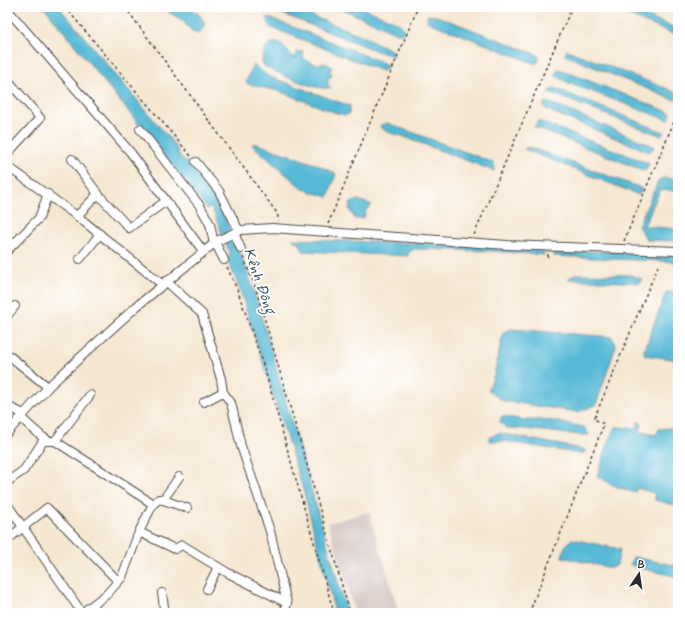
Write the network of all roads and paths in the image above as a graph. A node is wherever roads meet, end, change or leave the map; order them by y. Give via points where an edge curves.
1 (65, 7) edge
2 (125, 7) edge
3 (418, 7) edge
4 (572, 7) edge
5 (7, 10) edge
6 (7, 79) edge
7 (678, 112) edge
8 (140, 129) dead end
9 (7, 154) edge
10 (72, 159) dead end
11 (196, 162) joint
12 (7, 166) edge
13 (48, 194) junction
14 (98, 194) junction
15 (166, 201) junction
16 (77, 216) junction
17 (281, 228) junction
18 (237, 232) junction
19 (325, 232) junction
20 (100, 234) junction
21 (215, 242) junction
22 (471, 242) junction
23 (241, 249) joint
24 (624, 249) junction
25 (7, 251) edge
26 (203, 251) junction
27 (678, 251) edge
28 (80, 259) dead end
29 (224, 260) joint
30 (658, 266) dead end
31 (165, 283) junction
32 (15, 306) dead end
33 (7, 316) edge
34 (7, 354) edge
35 (48, 388) junction
36 (222, 392) junction
37 (90, 395) dead end
38 (204, 402) dead end
39 (7, 406) edge
40 (22, 416) junction
41 (7, 433) edge
42 (44, 438) junction
43 (54, 441) junction
44 (179, 476) dead end
45 (7, 482) edge
46 (163, 500) junction
47 (7, 504) edge
48 (153, 504) junction
49 (187, 508) dead end
50 (24, 527) junction
51 (139, 532) junction
52 (8, 539) dead end
53 (218, 567) junction
54 (118, 582) junction
55 (207, 589) dead end
56 (162, 593) dead end
57 (286, 603) junction
58 (82, 613) edge
59 (161, 613) edge
60 (284, 613) edge
61 (334, 613) edge
62 (350, 613) edge
63 (529, 613) edge

1 - 11 path
2 - 17 path via 277,213
3 - 19 path
4 - 22 path
5 - 15 street via 131,153
6 - 9 street via 40,118
7 - 24 path via 626,236
8 - 21 street via 200,206 210,224
10 - 14 street
11 - 18 street via 219,191
12 - 13 street
13 - 16 street
13 - 25 street via 39,218
14 - 15 street via 129,228
14 - 16 street
15 - 26 street
16 - 20 street
17 - 18 street via 255,228
17 - 19 street
18 - 21 street
18 - 23 street
19 - 22 street
20 - 28 street
20 - 31 street
21 - 26 street
21 - 29 street
22 - 24 street
23 - 62 path via 255,286
24 - 27 street
26 - 31 street
29 - 61 path via 237,289 264,367
30 - 63 path via 594,419 604,424
31 - 35 street
31 - 36 street via 202,314 221,379
32 - 33 street
34 - 35 street
35 - 40 street
36 - 38 street
36 - 57 street via 231,403 241,446 270,531
37 - 43 street
39 - 40 street
40 - 41 street
40 - 42 street
42 - 43 street via 47,441
42 - 45 street via 24,470
43 - 48 street
44 - 46 street
46 - 48 street via 159,499
46 - 49 street
47 - 50 street
48 - 51 street
50 - 52 street
50 - 54 street via 47,508
50 - 58 street
51 - 53 street via 175,549 182,545
51 - 54 street
53 - 55 street
53 - 57 street
54 - 58 street
56 - 59 street via 164,607
57 - 60 street

